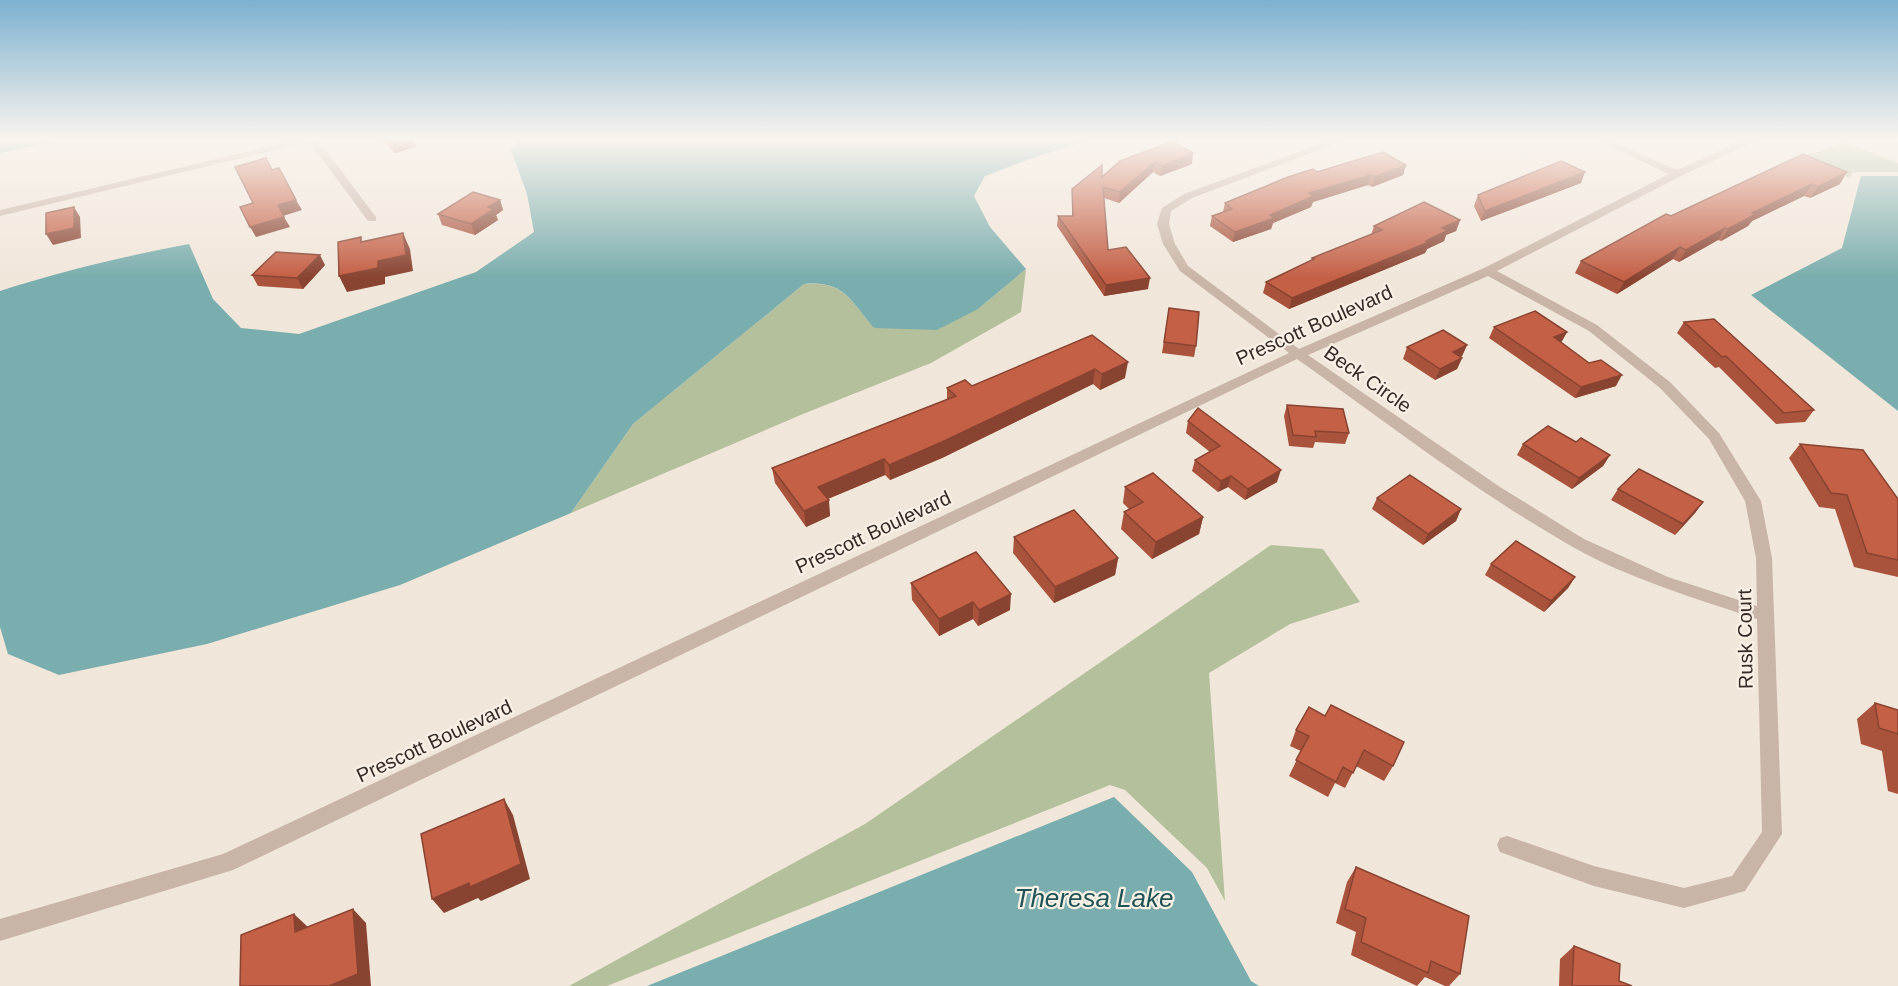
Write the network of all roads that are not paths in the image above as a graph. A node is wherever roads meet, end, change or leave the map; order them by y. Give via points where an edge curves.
1 (115, 186) edge
2 (347, 186) edge
3 (1214, 186) edge
4 (1654, 186) edge
5 (0, 213) edge
6 (372, 219) dead end
7 (1488, 271) junction
8 (1298, 354) junction
9 (1764, 615) junction
10 (1507, 845) dead end
11 (0, 930) edge

1 - 5 street
2 - 6 street
3 - 8 street, Beck Circle via 1166,210 1163,225 1169,244 1184,267
4 - 7 street, Prescott Boulevard
7 - 8 street, Prescott Boulevard
7 - 9 street, Rusk Court via 1593,328 1665,385 1714,436 1753,501 1764,558
8 - 9 street, Beck Circle via 1495,491 1578,543 1662,580
8 - 11 street, Prescott Boulevard via 226,863
9 - 10 street, Rusk Court via 1772,834 1738,884 1684,898 1594,876

